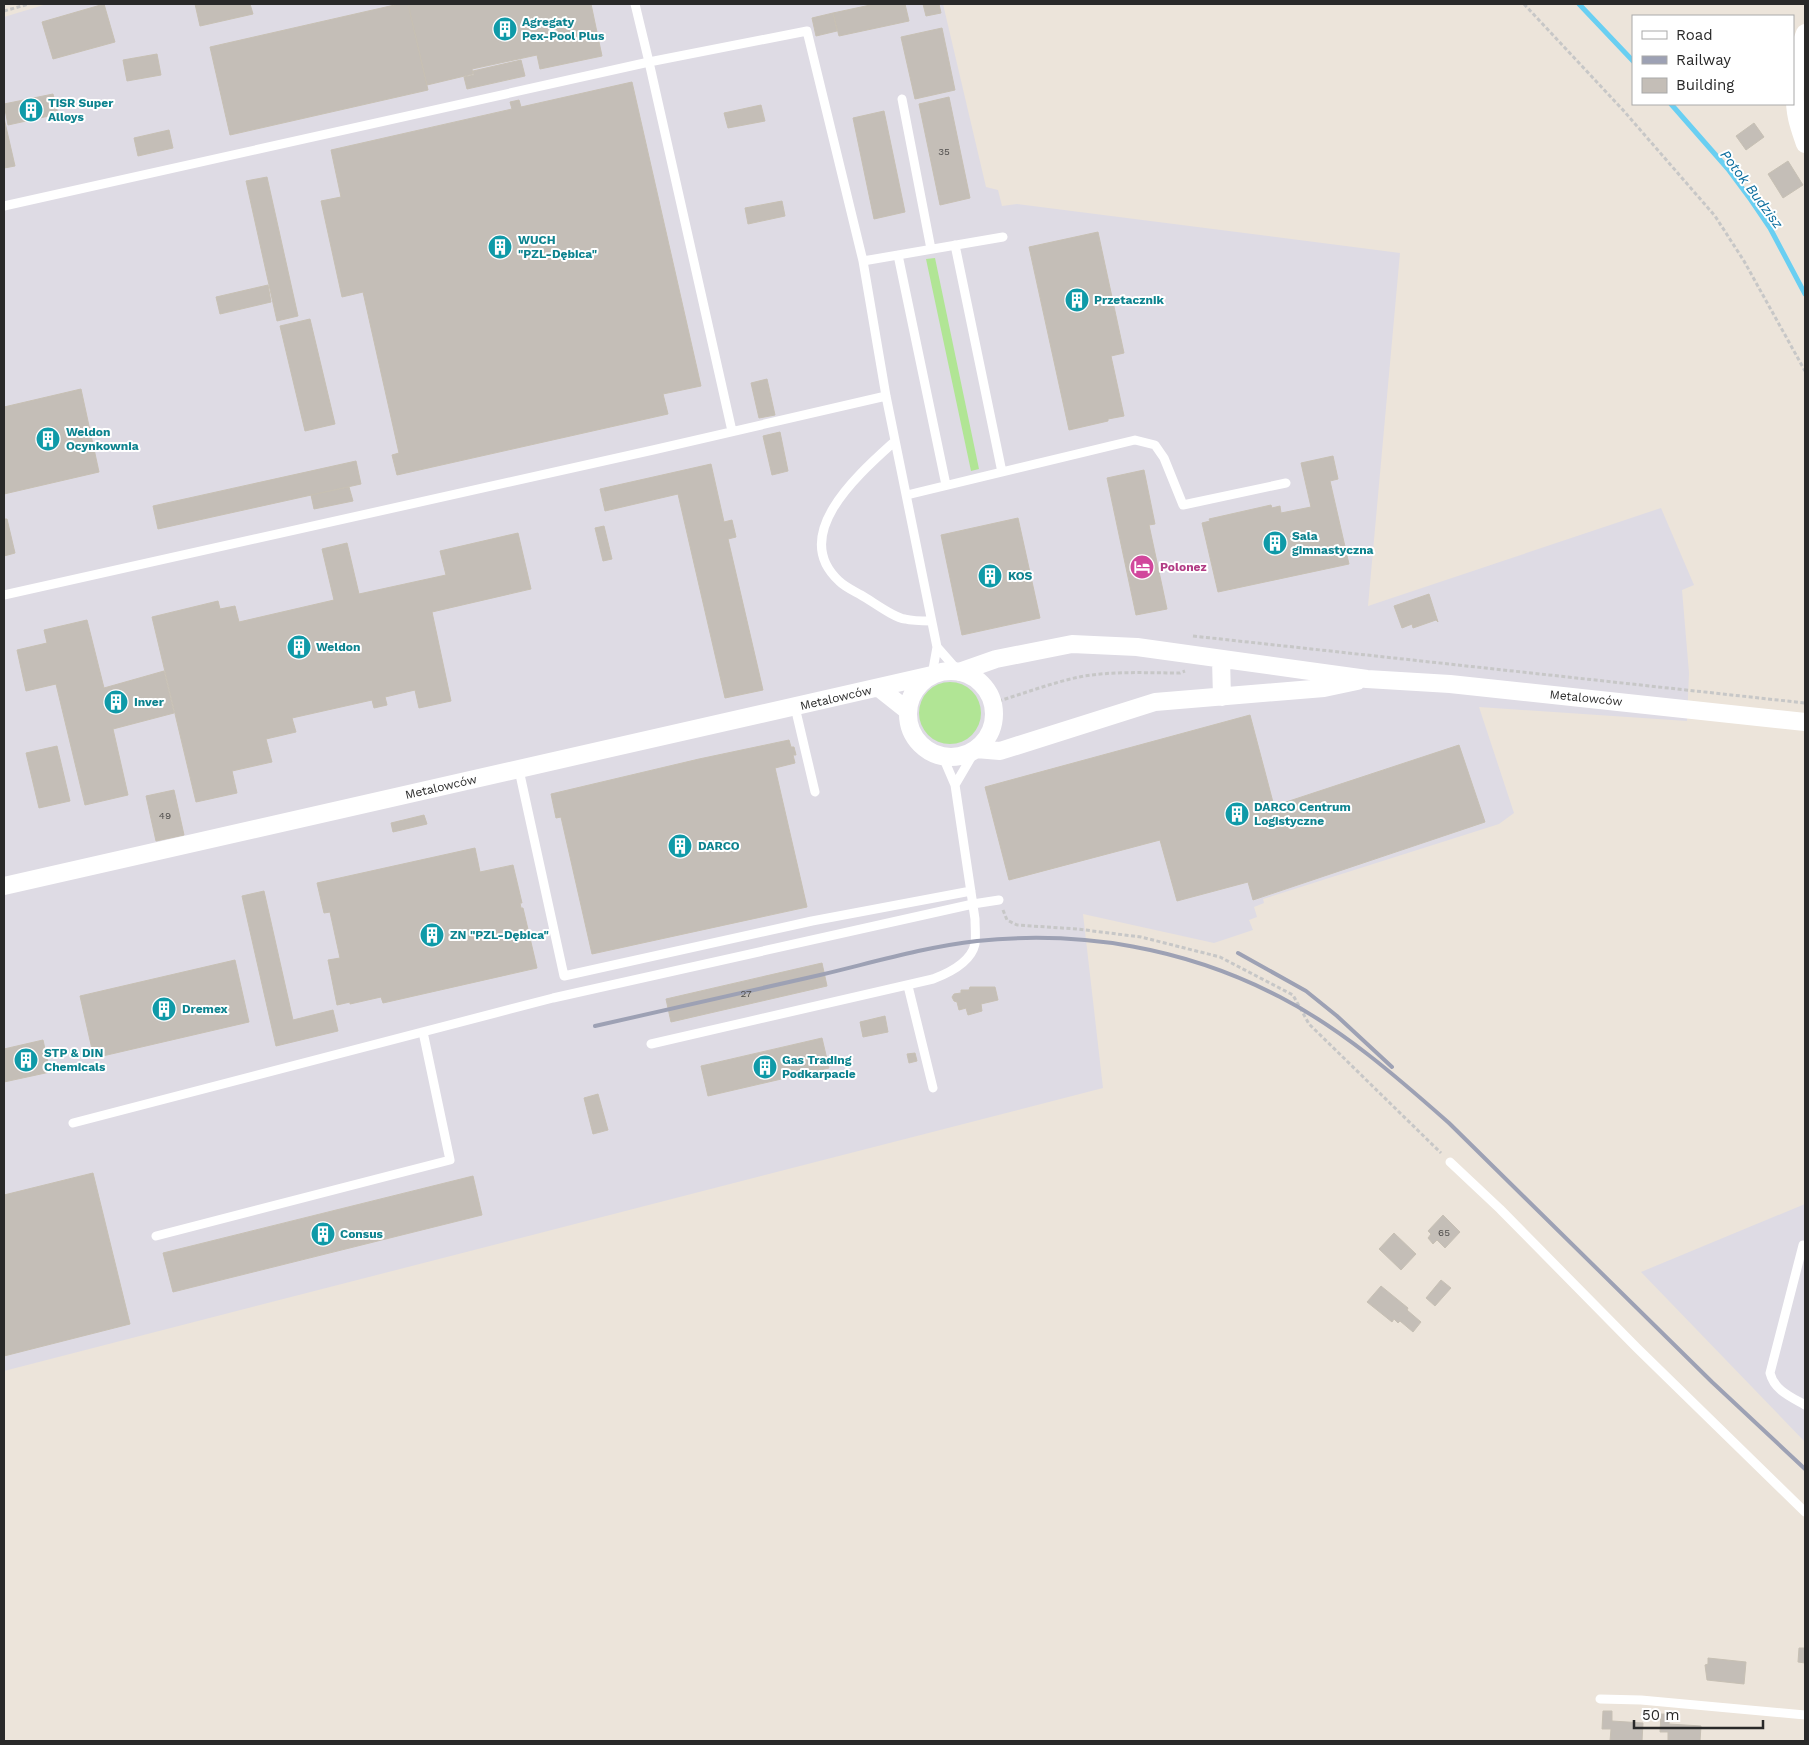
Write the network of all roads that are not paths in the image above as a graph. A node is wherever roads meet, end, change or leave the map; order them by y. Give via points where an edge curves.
1 (635, 4) edge
2 (1805, 33) edge
3 (649, 62) junction
4 (902, 99) dead end
5 (1805, 144) edge
6 (4, 206) edge
7 (1003, 237) dead end
8 (955, 245) junction
9 (931, 249) junction
10 (898, 255) junction
11 (863, 261) junction
12 (886, 396) junction
13 (732, 431) junction
14 (895, 441) junction
15 (1002, 472) junction
16 (1286, 483) dead end
17 (946, 485) junction
18 (907, 494) junction
19 (4, 595) edge
20 (931, 621) junction
21 (937, 647) junction
22 (1221, 659) junction
23 (960, 672) junction
24 (932, 675) junction
25 (1367, 679) junction
26 (879, 688) junction
27 (1222, 697) junction
28 (795, 707) junction
29 (908, 711) junction
30 (1805, 722) edge
31 (976, 749) junction
32 (943, 756) junction
33 (519, 770) junction
34 (955, 786) junction
35 (815, 792) dead end
36 (4, 886) edge
37 (971, 891) junction
38 (999, 900) road end
39 (972, 904) junction
40 (908, 986) junction
41 (422, 1032) junction
42 (651, 1044) dead end
43 (933, 1088) dead end
44 (73, 1123) dead end
45 (1450, 1162) road end
46 (156, 1236) dead end
47 (1803, 1246) dead end
48 (1805, 1405) edge
49 (1805, 1512) edge
50 (1600, 1699) dead end
51 (1805, 1715) edge

1 - 3 lane
2 - 5 street via 1796,75 1796,117
3 - 6 lane
3 - 11 lane via 807,30
3 - 13 lane
4 - 9 lane
7 - 8 lane
8 - 9 lane
8 - 15 lane
9 - 10 lane
10 - 11 lane
10 - 17 lane
11 - 12 lane
12 - 13 lane
12 - 14 lane
13 - 19 lane
14 - 18 lane
14 - 20 lane via 841,497 825,522 821,536 823,556 833,574 849,588 902,619
15 - 16 lane via 1136,440 1155,445 1164,458 1183,505
15 - 17 lane
17 - 18 lane
18 - 20 lane
20 - 21 lane
21 - 23 lane
21 - 24 lane
22 - 23 street, Metalowców via 1137,648 1072,644 996,659
22 - 25 street, Metalowców
22 - 27 street
23 - 24 street, Metalowców
23 - 31 street via 984,687 994,712 991,728
24 - 26 street, Metalowców
24 - 29 street via 912,695
25 - 27 street, Metalowców via 1324,688
25 - 30 street, Metalowców via 1450,684
26 - 28 street, Metalowców
26 - 29 street, Metalowców
27 - 31 street, Metalowców via 1155,702 1000,751
28 - 33 street, Metalowców
28 - 35 lane
29 - 32 street via 909,726 916,740 928,751
31 - 32 street, Metalowców via 968,754
31 - 34 lane
32 - 34 lane
33 - 36 street, Metalowców
33 - 37 lane via 564,976 812,921
34 - 37 lane
37 - 39 lane
38 - 39 lane
39 - 40 lane via 973,951 947,973
39 - 41 lane via 554,998
40 - 42 lane
40 - 43 lane
41 - 44 lane
41 - 46 lane via 450,1160
45 - 49 lane
47 - 48 lane via 1770,1373 1780,1390
50 - 51 lane

